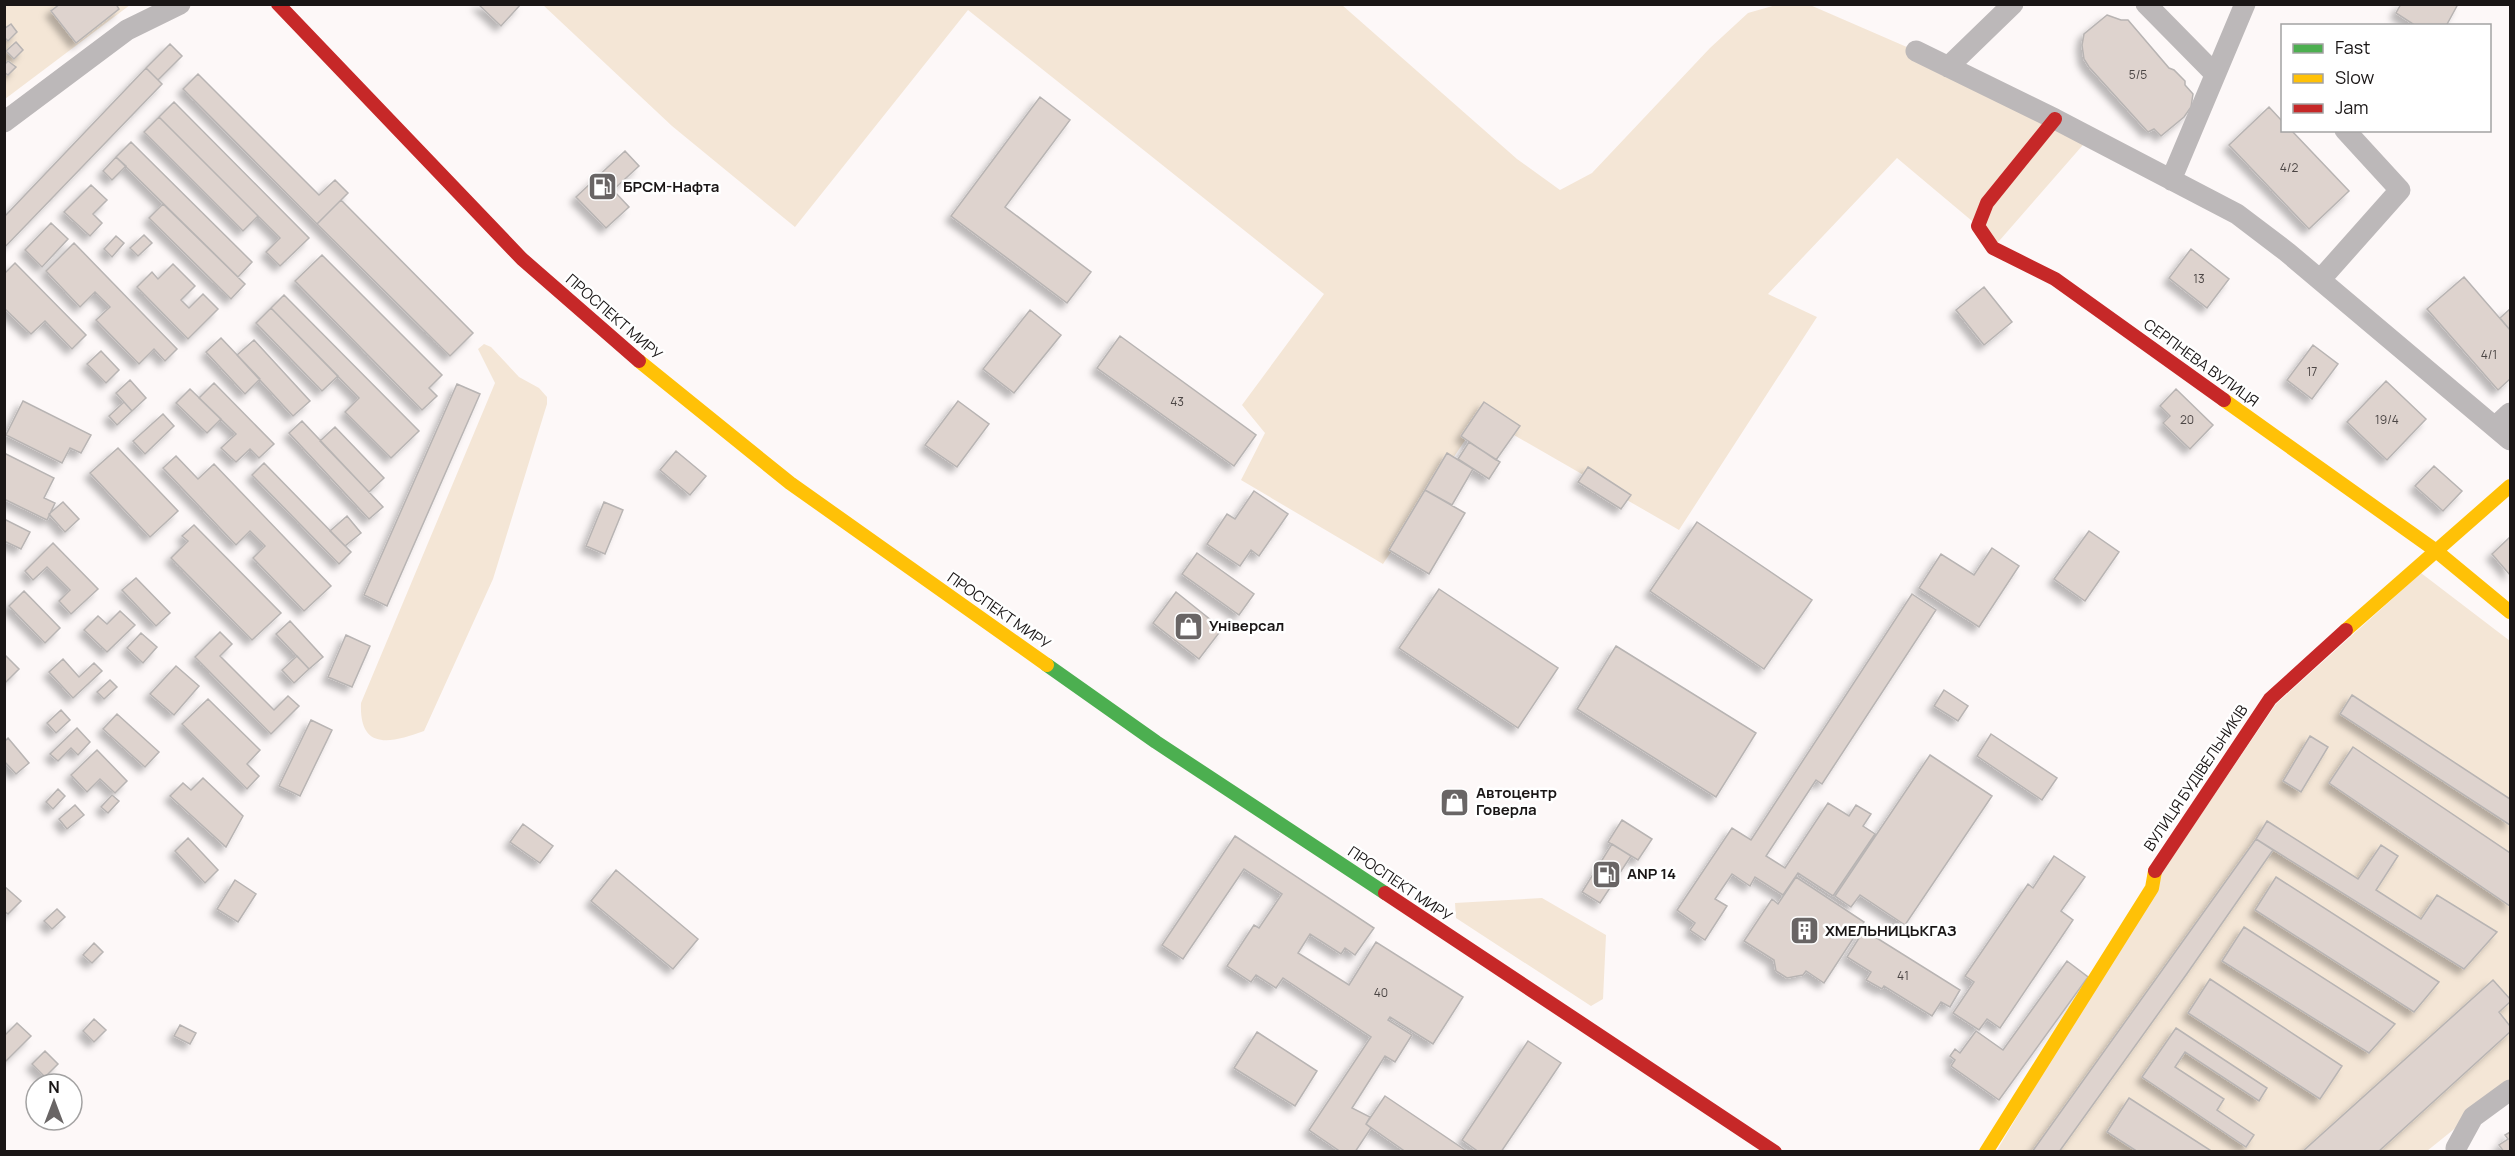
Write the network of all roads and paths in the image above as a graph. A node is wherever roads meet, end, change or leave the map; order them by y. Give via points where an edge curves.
1 (180, 4) edge
2 (278, 4) edge
3 (2013, 4) edge
4 (2146, 4) edge
5 (2245, 4) edge
6 (1916, 51) dead end
7 (1948, 67) junction
8 (2215, 74) junction
9 (2055, 119) junction
10 (4, 122) edge
11 (2348, 132) edge
12 (2170, 180) junction
13 (2320, 280) junction
14 (2505, 427) edge
15 (2511, 486) edge
16 (2435, 550) junction
17 (2511, 612) edge
18 (2511, 1090) edge
19 (1775, 1152) edge
20 (1986, 1152) edge
21 (2457, 1152) edge

1 - 10 street via 127,30
2 - 19 main road, ПРОСПЕКТ МИРУ via 522,259 621,347 790,483 1156,742
3 - 7 street
4 - 8 street
5 - 8 street
6 - 7 street
7 - 9 street
8 - 12 street
9 - 12 street
9 - 16 main road, СЕРПНЕВА ВУЛИЦЯ via 1987,203 1978,226 1993,248 2055,279
11 - 13 street via 2400,190
12 - 13 street via 2237,214
13 - 14 street
15 - 16 main road, ВУЛИЦЯ БУДІВЕЛЬНИКІВ
16 - 17 main road, СЕРПНЕВА ВУЛИЦЯ
16 - 20 main road, ВУЛИЦЯ БУДІВЕЛЬНИКІВ via 2270,699 2155,869 2152,888
18 - 21 street via 2473,1118

